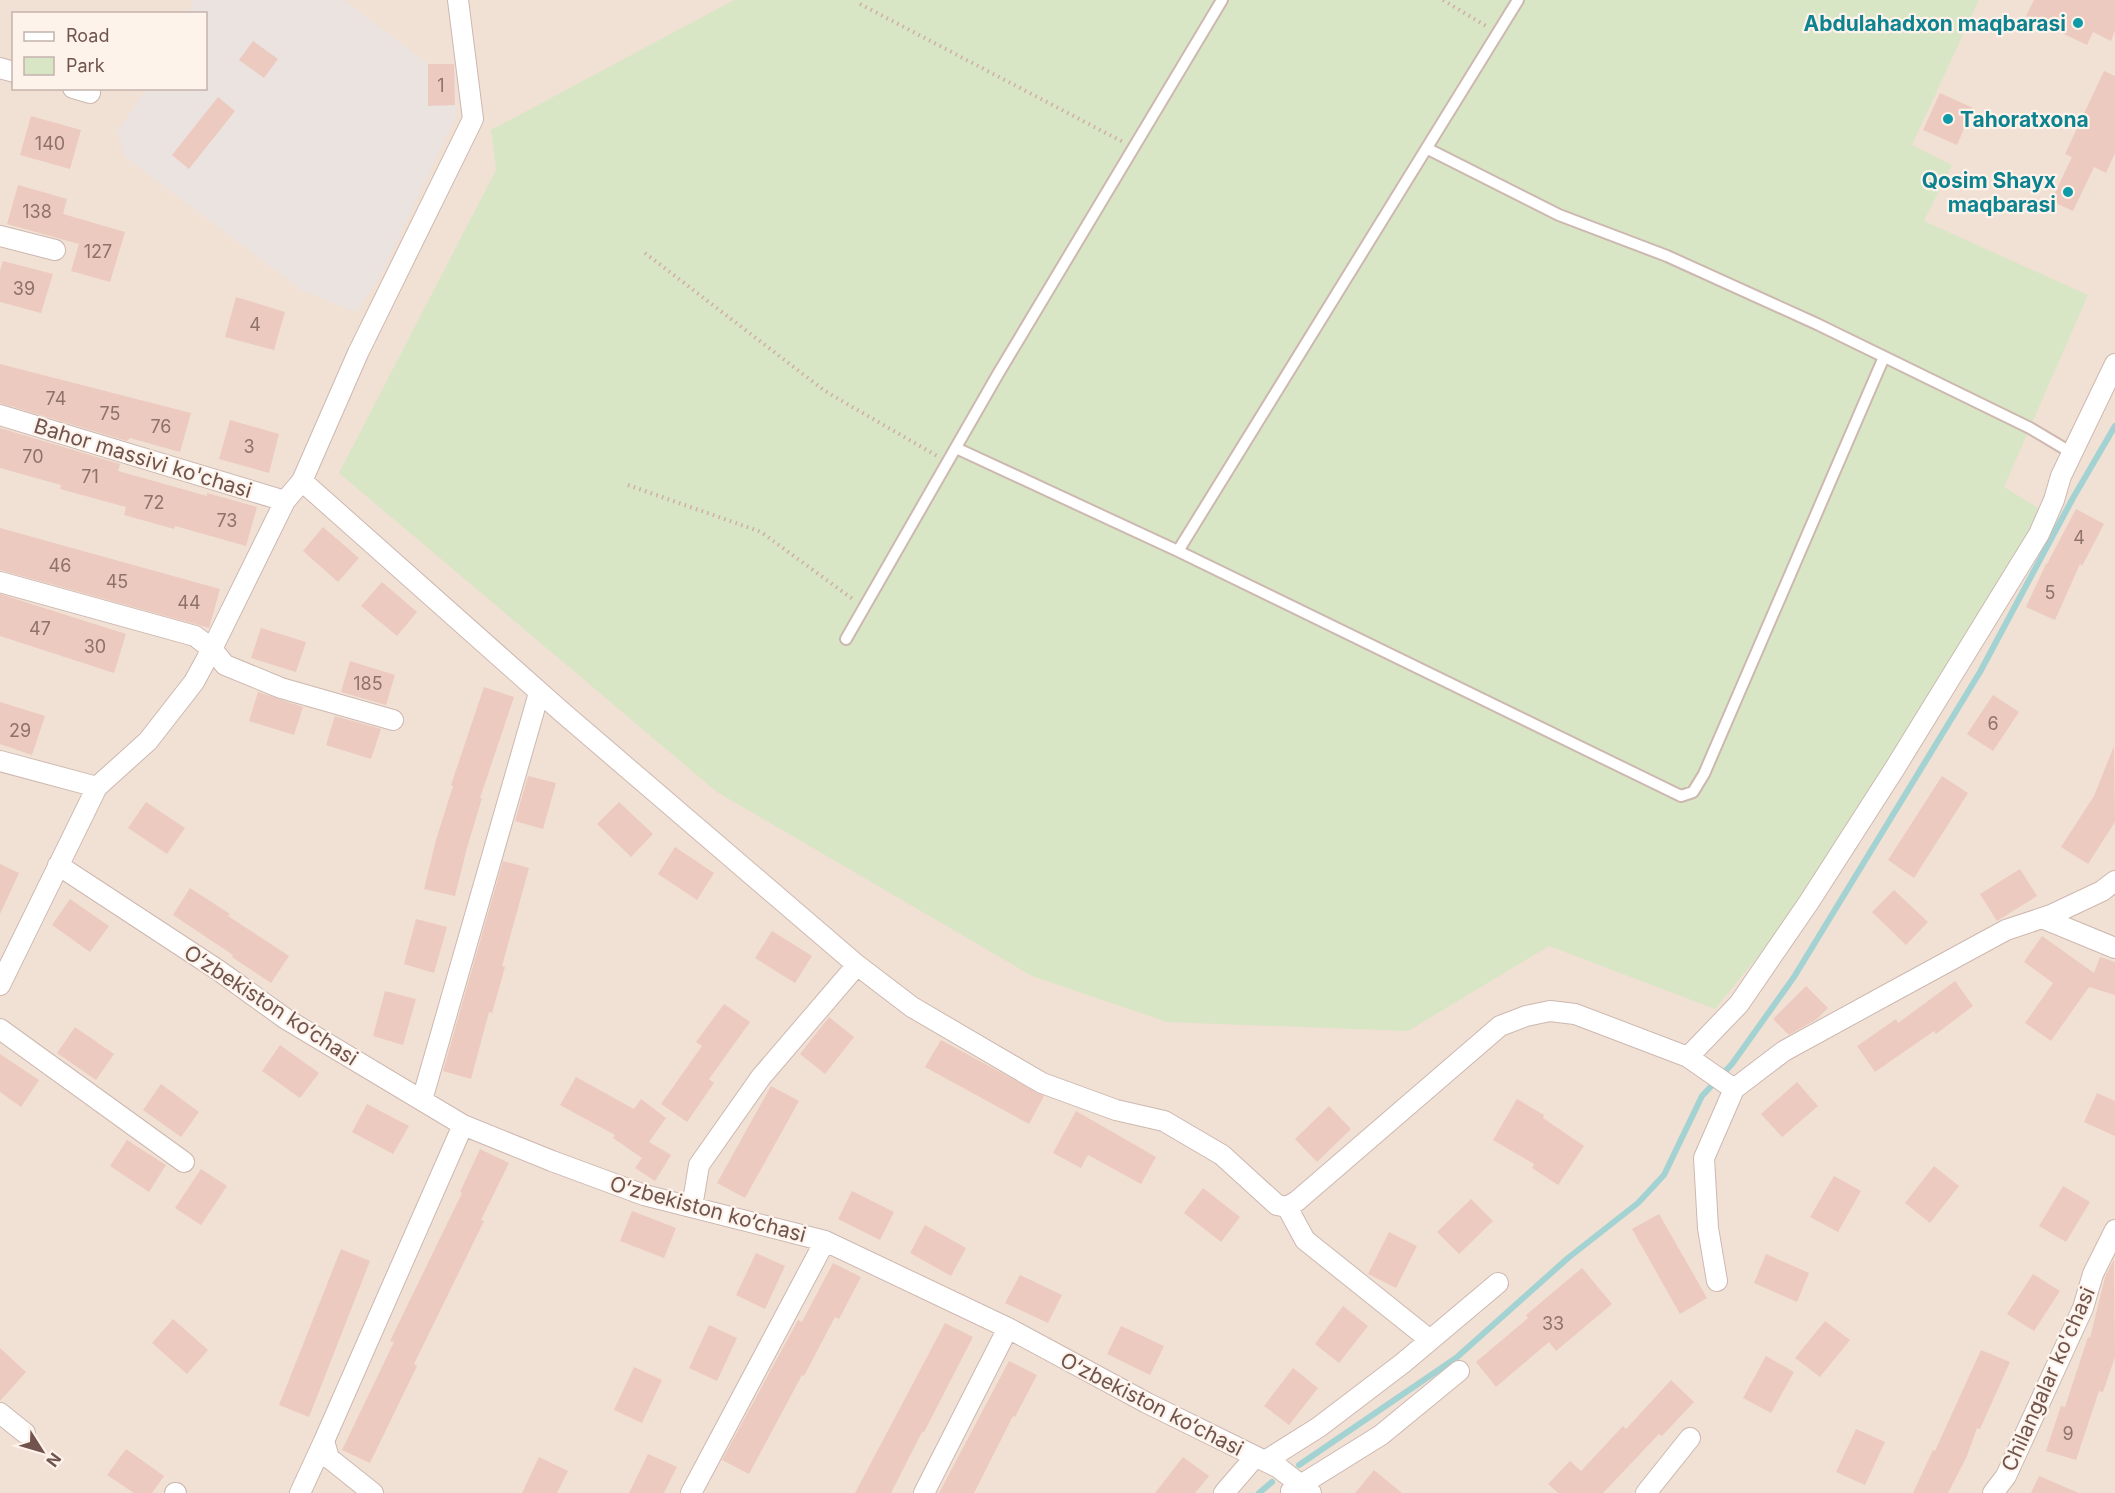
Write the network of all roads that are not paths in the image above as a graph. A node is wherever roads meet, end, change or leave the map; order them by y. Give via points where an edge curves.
1 (458, 0) edge
2 (1222, 0) edge
3 (1518, 0) edge
4 (1428, 150) junction
5 (0, 236) edge
6 (55, 250) dead end
7 (1884, 357) junction
8 (2115, 364) edge
9 (0, 415) edge
10 (956, 448) junction
11 (2072, 453) junction
12 (302, 481) junction
13 (285, 501) junction
14 (1178, 551) junction
15 (0, 582) edge
16 (846, 639) dead end
17 (212, 649) junction
18 (539, 693) junction
19 (393, 720) dead end
20 (0, 761) edge
21 (97, 787) junction
22 (58, 865) junction
23 (2115, 881) edge
24 (2042, 918) junction
25 (2115, 948) edge
26 (857, 965) junction
27 (0, 986) edge
28 (0, 1029) edge
29 (1688, 1057) junction
30 (1734, 1089) junction
31 (422, 1100) junction
32 (463, 1125) junction
33 (184, 1162) dead end
34 (692, 1207) junction
35 (1287, 1207) junction
36 (2115, 1230) edge
37 (825, 1241) junction
38 (1718, 1281) dead end
39 (1498, 1283) dead end
40 (1008, 1328) junction
41 (1430, 1340) junction
42 (1459, 1371) dead end
43 (0, 1413) edge
44 (25, 1433) dead end
45 (1690, 1438) dead end
46 (324, 1442) junction
47 (1260, 1459) junction
48 (1300, 1490) edge
49 (300, 1493) edge
50 (373, 1493) edge
51 (691, 1493) edge
52 (924, 1493) edge
53 (1224, 1493) edge
54 (1646, 1493) edge
55 (1993, 1493) edge

1 - 12 street via 473,119 358,353
2 - 10 lane
3 - 4 lane
4 - 7 lane via 1559,214 1667,256
4 - 14 lane
5 - 6 street
7 - 11 lane via 2030,428
7 - 14 lane via 1704,774 1693,792 1682,796
8 - 11 street
9 - 13 street, Bahor massivi ko'chasi
10 - 14 lane
10 - 16 lane
11 - 29 street via 2039,534 1895,768 1739,1004
12 - 13 street
12 - 18 street
13 - 17 street
15 - 17 street via 195,636
17 - 19 street via 225,665 281,688
17 - 21 street via 194,682 148,741
18 - 26 street
18 - 31 street
20 - 21 street
21 - 22 street
22 - 27 street
22 - 31 street, O‘zbekiston ko‘chasi via 285,1019
23 - 24 street via 2102,891
24 - 25 street
24 - 30 street via 2006,930 1784,1051
26 - 34 street via 761,1077 699,1165
26 - 35 street via 912,1007 1042,1083 1116,1110 1164,1121 1222,1155 1277,1205
28 - 33 street
29 - 30 street
29 - 35 street via 1575,1014 1550,1011 1500,1026
30 - 38 street via 1704,1158 1708,1228
31 - 32 street, O‘zbekiston ko‘chasi
32 - 34 street, O‘zbekiston ko‘chasi via 644,1195
32 - 46 street
34 - 37 street, O‘zbekiston ko‘chasi
35 - 41 street via 1305,1240
36 - 55 street, Chilangalar ko'chasi via 2093,1274 2084,1308 2006,1476
37 - 40 street, O‘zbekiston ko‘chasi
37 - 51 street
39 - 41 street
40 - 47 street, O‘zbekiston ko‘chasi
40 - 52 street
41 - 47 street via 1319,1427
42 - 48 street via 1381,1435
43 - 44 street
45 - 54 street
46 - 49 street
46 - 50 street via 329,1458
47 - 48 street, O‘zbekiston ko‘chasi via 1279,1468
47 - 53 street

